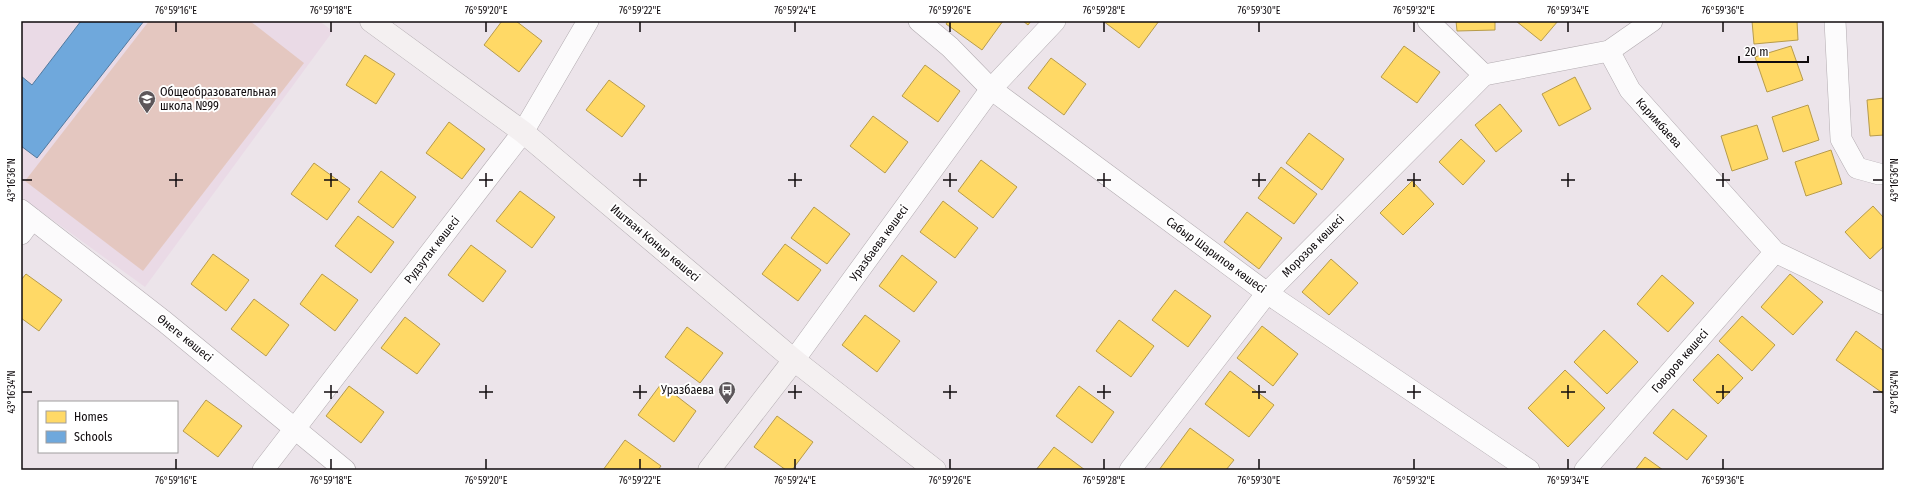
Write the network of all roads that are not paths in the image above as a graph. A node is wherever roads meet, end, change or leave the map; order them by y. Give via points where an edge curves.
1 (371, 21) edge
2 (588, 21) edge
3 (919, 21) edge
4 (1055, 21) edge
5 (1428, 21) edge
6 (1652, 21) edge
7 (1835, 21) edge
8 (1609, 51) junction
9 (1484, 75) junction
10 (991, 89) junction
11 (523, 132) junction
12 (1884, 174) edge
13 (25, 221) edge
14 (1775, 252) junction
15 (1267, 293) junction
16 (1884, 304) edge
17 (794, 360) junction
18 (295, 428) junction
19 (264, 470) edge
20 (345, 470) edge
21 (709, 470) edge
22 (934, 470) edge
23 (1130, 470) edge
24 (1529, 470) edge
25 (1585, 470) edge

1 - 11 street, Иштван Коныр көшесі
2 - 11 street, Рудзутак көшесі
3 - 10 street, Сабыр Шарипов көшесі via 950,47
4 - 10 street, Уразбаева көшесі
5 - 9 street
6 - 8 street
7 - 12 street via 1841,139 1857,168
8 - 9 street
8 - 14 street, Каримбаева via 1630,90
9 - 15 street, Морозов көшесі
10 - 15 street, Сабыр Шарипов көшесі
10 - 17 street, Уразбаева көшесі
11 - 17 street, Иштван Коныр көшесі
11 - 18 street, Рудзутак көшесі
13 - 18 street, Өнеге көшесі via 165,322
14 - 16 street, Каримбаева
14 - 25 street, Говоров көшесі
15 - 23 street, Морозов көшесі
15 - 24 street, Сабыр Шарипов көшесі
17 - 21 street, Уразбаева көшесі
17 - 22 street, Иштван Коныр көшесі
18 - 19 street, Рудзутак көшесі
18 - 20 street, Өнеге көшесі

